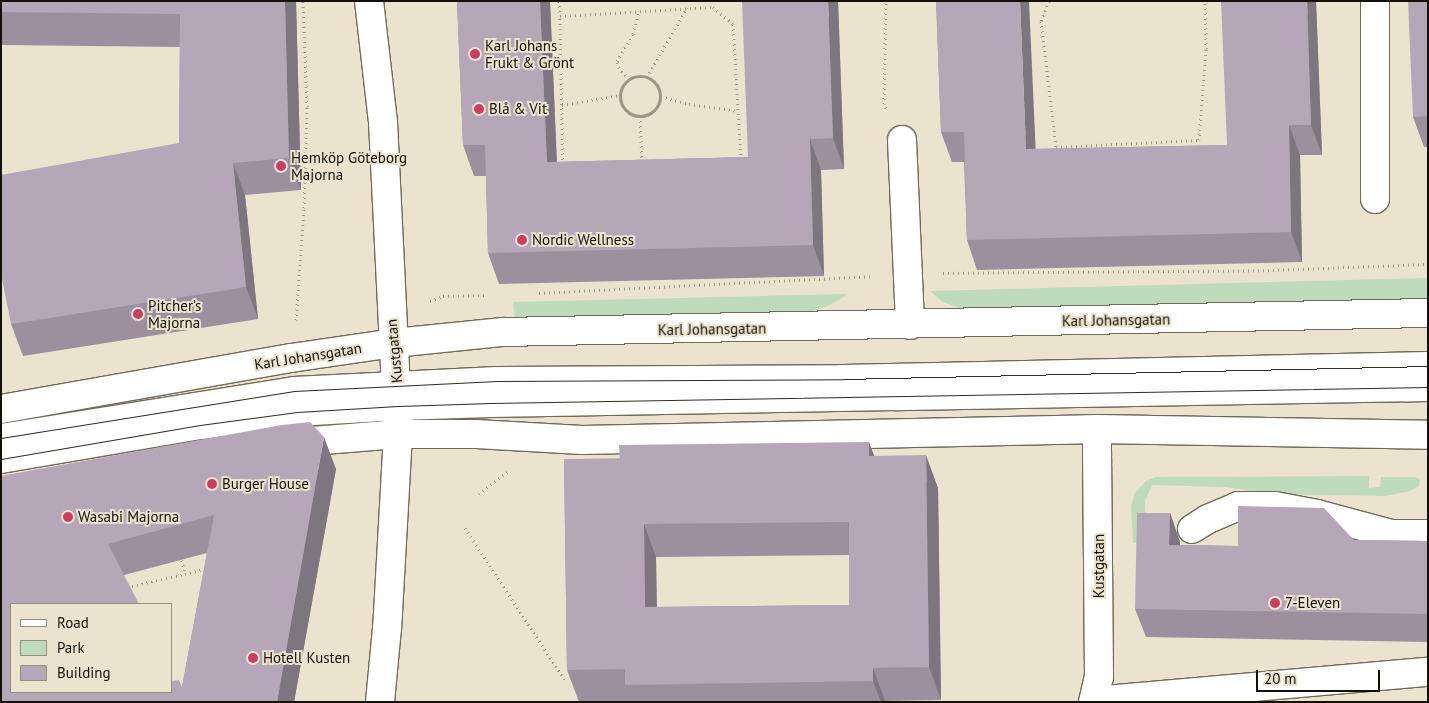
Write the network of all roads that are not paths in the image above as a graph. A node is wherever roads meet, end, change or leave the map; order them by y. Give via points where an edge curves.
1 (370, 1) edge
2 (1375, 1) edge
3 (902, 140) road end
4 (1375, 198) dead end
5 (1428, 312) edge
6 (910, 325) junction
7 (394, 343) junction
8 (1428, 366) edge
9 (1428, 386) edge
10 (398, 396) junction
11 (1, 409) edge
12 (1097, 428) junction
13 (398, 434) junction
14 (1428, 435) edge
15 (1, 438) edge
16 (260, 446) edge
17 (1, 458) edge
18 (1192, 529) dead end
19 (1428, 534) edge
20 (1428, 672) edge
21 (1093, 701) edge
22 (380, 702) edge

1 - 7 street, Kustgatan via 383,122
2 - 4 street
3 - 6 street
5 - 6 street, Karl Johansgatan
6 - 7 street, Karl Johansgatan via 503,332
7 - 10 street, Kustgatan
7 - 11 street, Karl Johansgatan
8 - 10 street via 843,379 497,381
9 - 10 street via 491,403
10 - 13 street, Kustgatan
10 - 15 street via 294,391
10 - 17 street
12 - 13 street via 582,440 476,434
12 - 14 street
12 - 21 street, Kustgatan via 1100,677
13 - 16 street
13 - 22 street, Kustgatan
18 - 19 street via 1238,506 1275,506 1391,534
20 - 21 street

